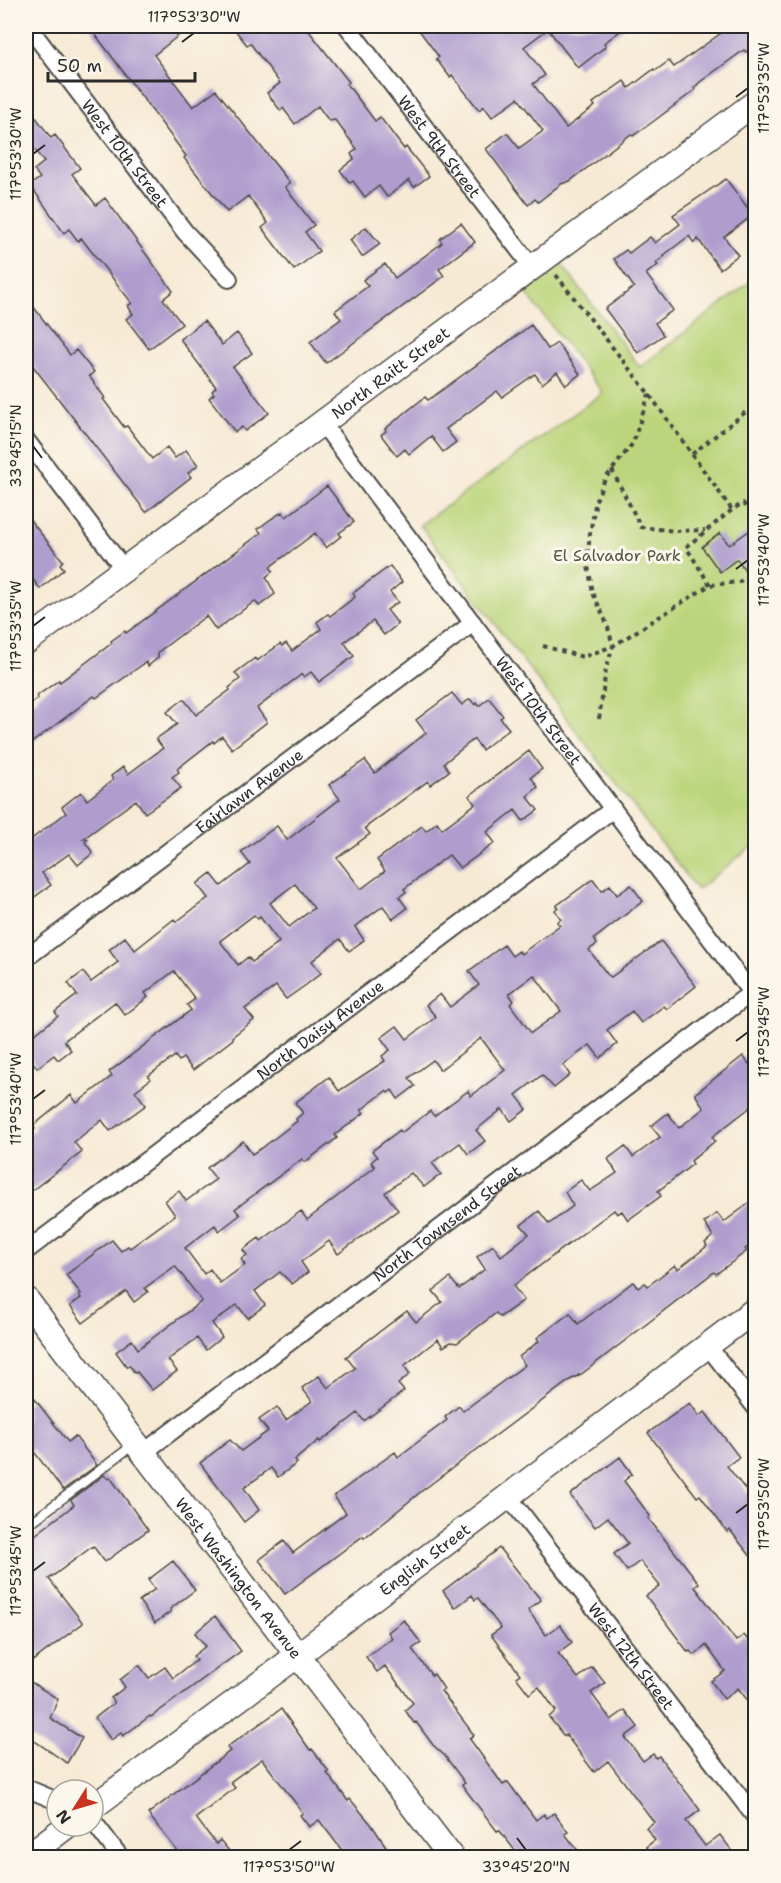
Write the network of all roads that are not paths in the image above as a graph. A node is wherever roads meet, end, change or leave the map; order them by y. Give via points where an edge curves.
1 (28, 26) edge
2 (347, 26) edge
3 (756, 102) edge
4 (541, 268) junction
5 (229, 279) dead end
6 (322, 423) junction
7 (26, 440) edge
8 (124, 570) junction
9 (473, 623) junction
10 (26, 642) edge
11 (613, 809) junction
12 (26, 958) edge
13 (753, 996) edge
14 (26, 1251) edge
15 (26, 1299) edge
16 (756, 1309) edge
17 (707, 1345) junction
18 (756, 1408) edge
19 (140, 1448) junction
20 (508, 1496) junction
21 (29, 1524) dead end
22 (298, 1655) junction
23 (26, 1788) edge
24 (45, 1796) edge
25 (105, 1797) edge
26 (756, 1818) edge
27 (105, 1837) edge
28 (51, 1838) edge
29 (26, 1857) edge
30 (120, 1857) edge
31 (452, 1857) edge

1 - 5 street, West 10th Street via 185,232
2 - 4 street, West 9th Street
3 - 4 street, North Raitt Street
4 - 6 street, North Raitt Street
6 - 8 street, North Raitt Street
6 - 9 street, West 10th Street
7 - 8 street
8 - 10 street, North Raitt Street
9 - 11 street, West 10th Street
9 - 12 street, Fairlawn Avenue
11 - 13 street, West 10th Street
11 - 14 street, North Daisy Avenue
13 - 19 street, North Townsend Street
15 - 19 street, West Washington Avenue
16 - 17 street, English Street
17 - 18 street
17 - 20 street, English Street
19 - 21 lane
19 - 22 street, West Washington Avenue
20 - 22 street, English Street
20 - 26 street, West 12th Street
22 - 25 street, English Street
22 - 31 street, West Washington Avenue
23 - 24 street
27 - 30 street
28 - 29 street

